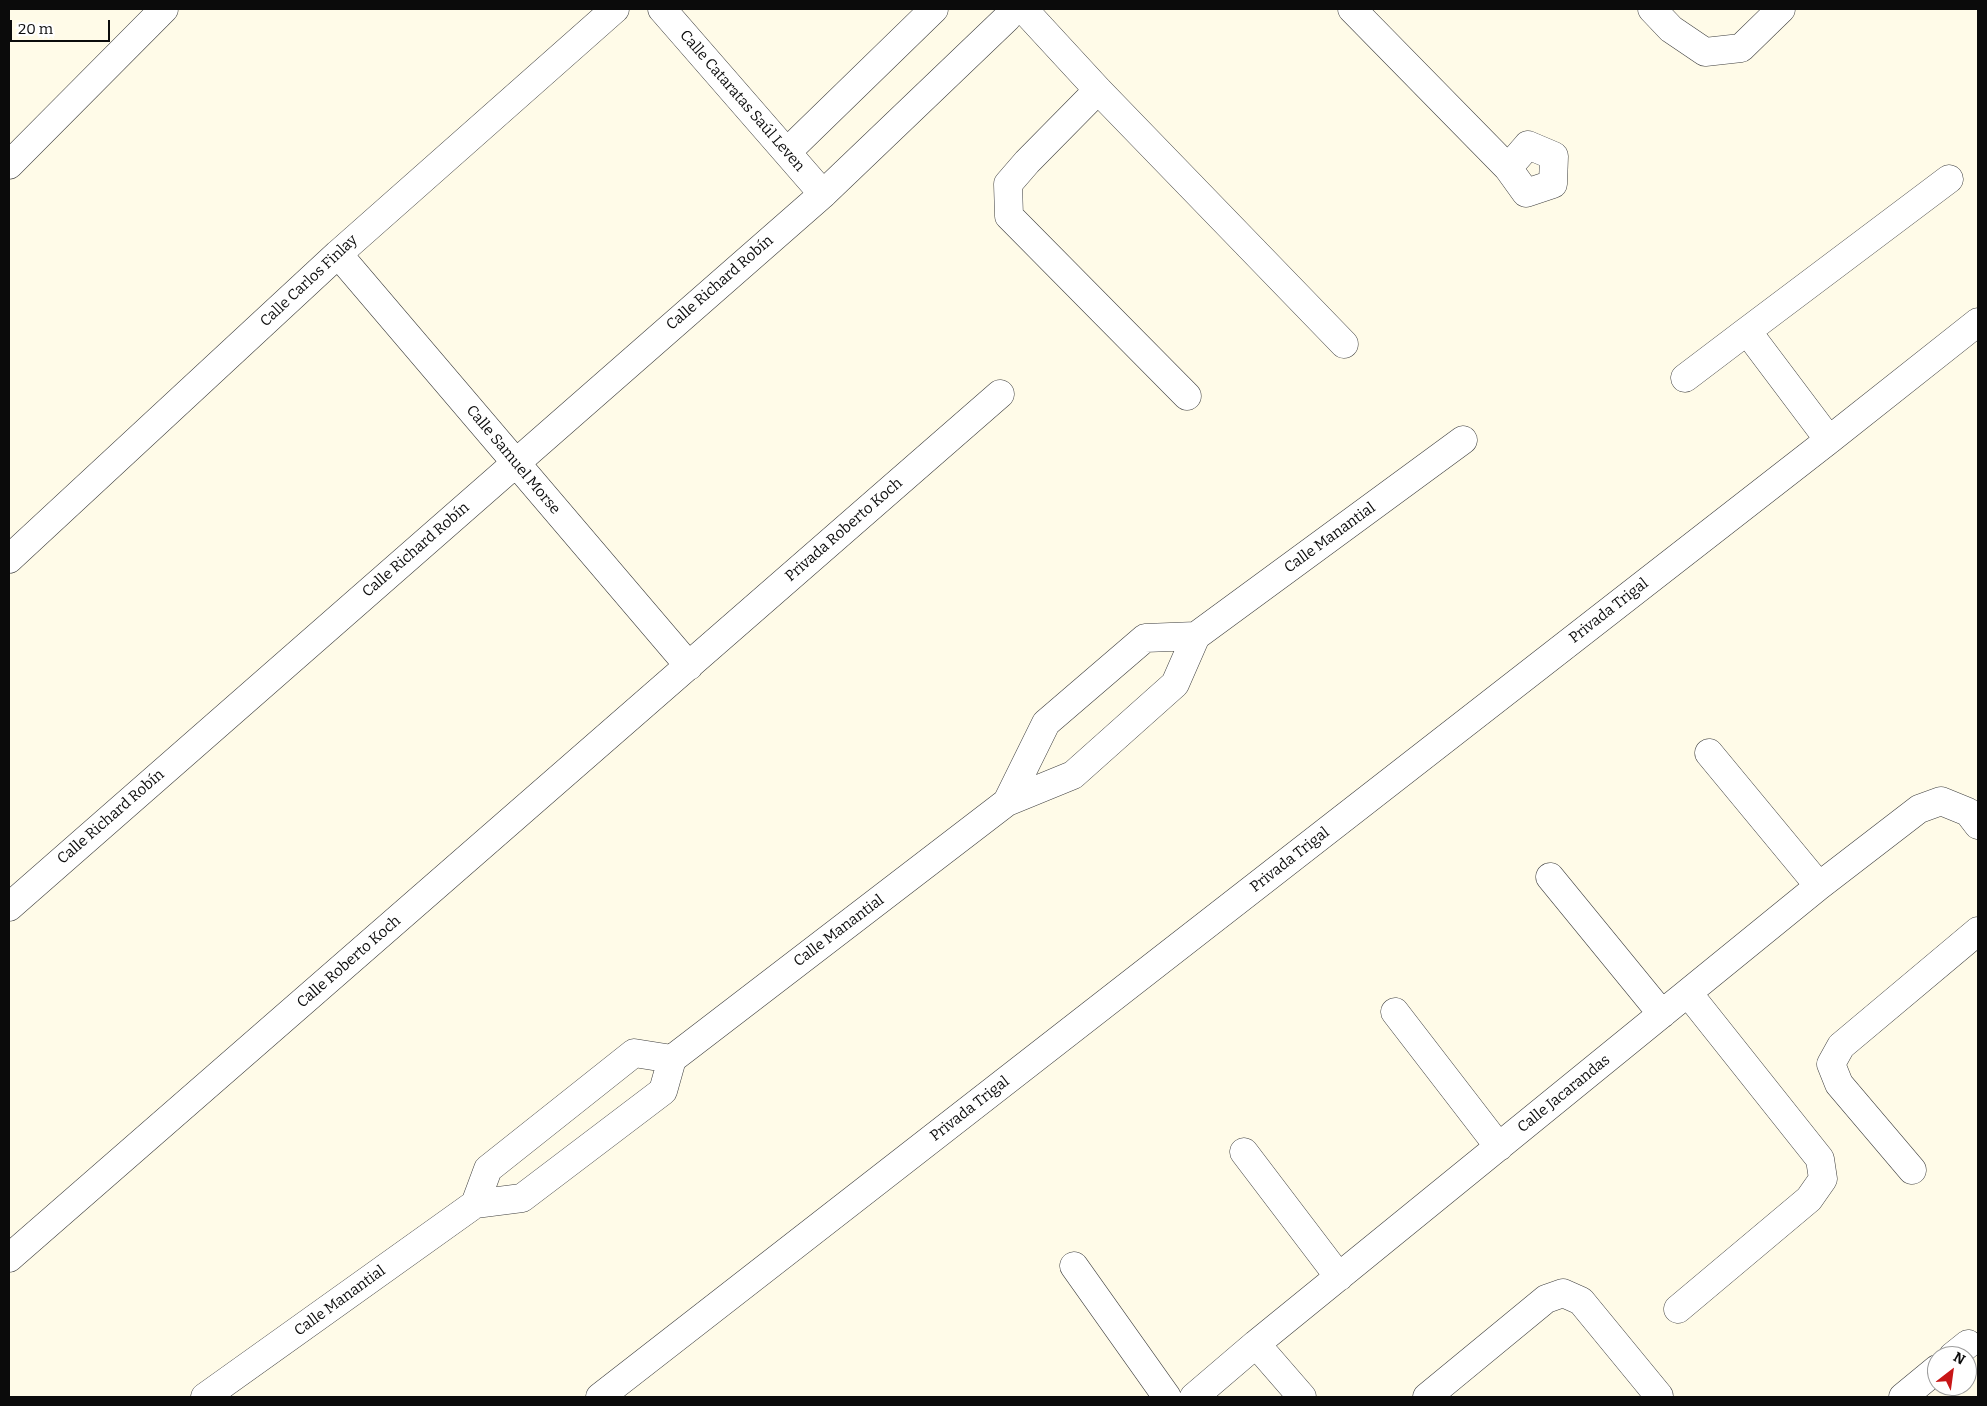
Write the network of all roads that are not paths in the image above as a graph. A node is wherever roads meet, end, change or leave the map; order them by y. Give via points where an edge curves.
1 (164, 9) edge
2 (615, 9) edge
3 (662, 9) edge
4 (934, 9) edge
5 (1352, 9) edge
6 (1652, 9) edge
7 (1781, 9) edge
8 (1012, 12) edge
9 (1098, 90) junction
10 (787, 152) junction
11 (9, 165) edge
12 (1508, 168) dead end
13 (1949, 178) dead end
14 (823, 194) junction
15 (338, 254) junction
16 (1978, 322) edge
17 (1747, 331) junction
18 (1344, 344) dead end
19 (1685, 378) dead end
20 (1000, 394) dead end
21 (1187, 396) dead end
22 (1463, 440) dead end
23 (1829, 440) junction
24 (516, 463) junction
25 (9, 559) edge
26 (1196, 636) junction
27 (689, 666) junction
28 (1709, 753) dead end
29 (1007, 802) junction
30 (1978, 825) edge
31 (1550, 876) dead end
32 (1819, 886) junction
33 (9, 906) edge
34 (1978, 931) edge
35 (1688, 993) junction
36 (1395, 1012) dead end
37 (1662, 1014) junction
38 (672, 1059) junction
39 (1499, 1147) junction
40 (1244, 1152) dead end
41 (1912, 1170) dead end
42 (475, 1204) junction
43 (9, 1258) edge
44 (1074, 1266) dead end
45 (1339, 1277) junction
46 (1678, 1309) dead end
47 (1256, 1344) junction
48 (1927, 1377) edge
49 (1659, 1396) dead end
50 (205, 1397) edge
51 (600, 1397) edge
52 (1167, 1397) edge
53 (1194, 1397) edge
54 (1302, 1397) edge
55 (1427, 1397) edge
56 (1903, 1397) edge

1 - 11 street
2 - 15 street, Calle Carlos Finlay
3 - 10 street, Calle Cataratas Saúl Leven
4 - 10 street
5 - 12 street
6 - 7 street via 1670,30 1705,52 1741,48
8 - 9 street
8 - 14 street, Calle Richard Robín
9 - 18 street
9 - 21 street via 1008,184 1008,216
10 - 14 street, Calle Cataratas Saúl Leven
13 - 17 street
14 - 24 street, Calle Richard Robín
15 - 24 street, Calle Samuel Morse
15 - 25 street, Calle Carlos Finlay
16 - 23 street, Privada Trigal
17 - 19 street
17 - 23 street
20 - 27 street, Privada Roberto Koch
22 - 26 street, Calle Manantial
23 - 51 street, Privada Trigal
24 - 27 street, Calle Samuel Morse
24 - 33 street, Calle Richard Robín
26 - 29 street, Calle Manantial via 1175,684 1080,768
26 - 29 street, Calle Manantial via 1144,638 1046,722
27 - 43 street, Calle Roberto Koch
28 - 32 street
29 - 38 street, Calle Manantial
30 - 32 street, Calle Jacarandas via 1968,812 1941,801 1919,809
31 - 37 street
32 - 35 street, Calle Jacarandas
34 - 41 street via 1841,1046 1831,1064 1839,1084
35 - 37 street, Calle Jacarandas
35 - 46 street via 1820,1159 1823,1179 1809,1199
36 - 39 street
37 - 39 street, Calle Jacarandas
38 - 42 street, Calle Manantial via 663,1091 522,1198
38 - 42 street via 634,1053 488,1169
39 - 45 street, Calle Jacarandas
40 - 45 street
42 - 50 street, Calle Manantial
44 - 52 street
45 - 47 street, Calle Jacarandas
47 - 53 street, Calle Jacarandas
47 - 54 street
48 - 56 street
49 - 55 street via 1581,1301 1562,1293 1546,1299

